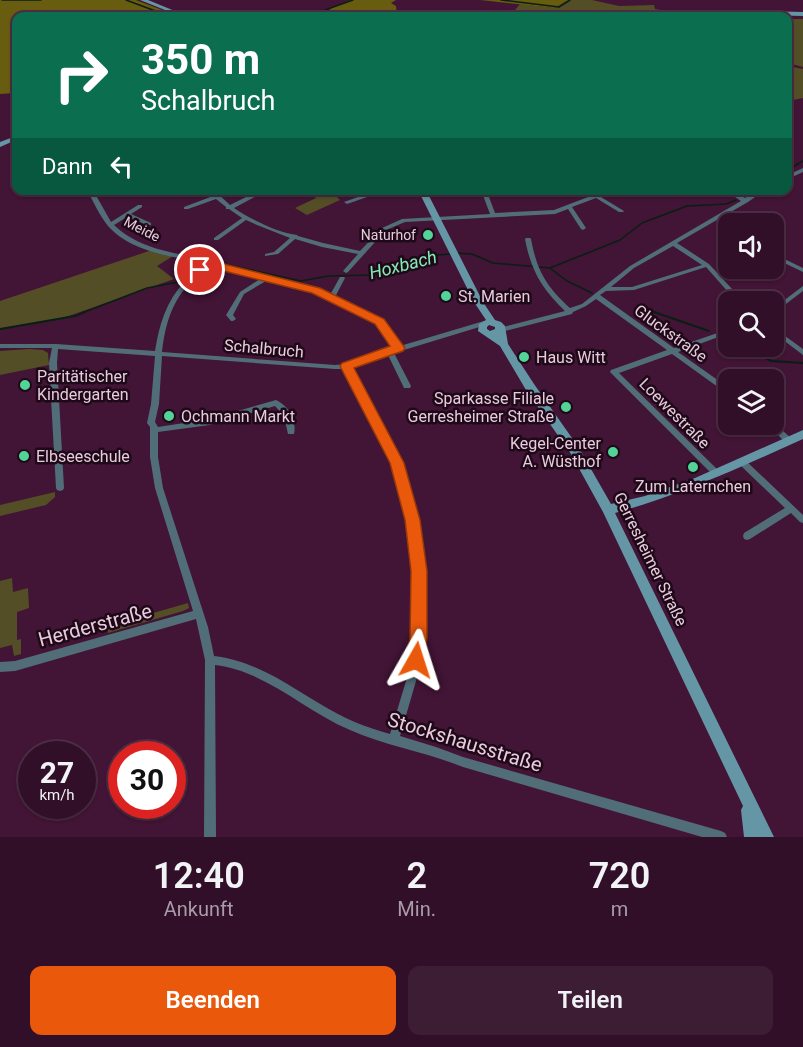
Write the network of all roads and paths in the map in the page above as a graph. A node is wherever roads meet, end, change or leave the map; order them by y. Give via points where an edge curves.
1 (143, 0) edge
2 (174, 12) edge
3 (93, 195) edge
4 (256, 195) edge
5 (368, 195) edge
6 (424, 195) edge
7 (486, 195) edge
8 (736, 195) edge
9 (755, 195) edge
10 (596, 196) joint
11 (215, 197) joint
12 (746, 201) junction
13 (348, 202) dead end
14 (140, 206) dead end
15 (186, 208) dead end
16 (228, 208) junction
17 (570, 208) junction
18 (621, 211) dead end
19 (127, 215) junction
20 (492, 215) junction
21 (246, 218) junction
22 (435, 218) junction
23 (149, 224) dead end
24 (110, 225) junction
25 (583, 228) dead end
26 (295, 236) junction
27 (216, 239) dead end
28 (528, 239) dead end
29 (673, 243) junction
30 (360, 253) junction
31 (267, 255) dead end
32 (202, 261) dead end
33 (785, 262) edge
34 (707, 265) junction
35 (803, 270) edge
36 (266, 278) junction
37 (803, 288) edge
38 (606, 289) junction
39 (731, 291) edge
40 (331, 297) junction
41 (597, 297) junction
42 (784, 302) edge
43 (570, 312) junction
44 (233, 319) dead end
45 (491, 327) junction
46 (718, 335) edge
47 (784, 338) edge
48 (0, 346) edge
49 (56, 346) junction
50 (398, 348) junction
51 (672, 350) junction
52 (388, 351) junction
53 (803, 353) edge
54 (158, 354) junction
55 (346, 366) junction
56 (718, 384) edge
57 (407, 386) dead end
58 (154, 428) junction
59 (291, 432) dead end
60 (803, 434) edge
61 (782, 435) edge
62 (788, 440) junction
63 (742, 462) junction
64 (717, 474) junction
65 (60, 488) dead end
66 (608, 510) junction
67 (791, 510) junction
68 (803, 520) edge
69 (747, 536) dead end
70 (199, 615) junction
71 (210, 660) junction
72 (0, 667) edge
73 (394, 738) junction
74 (748, 801) junction
75 (210, 837) edge
76 (721, 837) edge
77 (752, 837) edge
78 (765, 837) edge

1 - 2 street
3 - 24 street, Meide
4 - 16 street
5 - 13 street
6 - 22 street
7 - 20 street
8 - 12 street
9 - 12 street, Schalbruch
10 - 17 street
10 - 18 street
11 - 15 street
11 - 16 street
12 - 29 street, Schalbruch
14 - 19 street
16 - 21 street
17 - 20 street
17 - 25 street
19 - 23 street
19 - 24 street
20 - 22 street
21 - 26 street
21 - 27 street
22 - 30 street via 395,222
22 - 45 street
24 - 32 street, Meide via 141,245
26 - 30 street
26 - 31 street via 276,253
28 - 43 street via 533,268 549,292
29 - 34 street
29 - 38 street, Schalbruch via 632,267
30 - 40 street
33 - 35 street
34 - 38 street via 632,289
34 - 39 street
36 - 40 street
36 - 44 street via 238,298 229,315
36 - 54 street via 206,265 174,296
37 - 42 street
38 - 41 street, Schalbruch
40 - 50 street via 380,321
41 - 43 street, Schalbruch
41 - 51 street, Gluckstraße
43 - 45 street, Schalbruch
45 - 50 street, Schalbruch
45 - 66 street, Gerresheimer Straße via 576,451
46 - 51 street
47 - 53 street
48 - 49 street, Schalbruch
49 - 54 street, Schalbruch
49 - 65 street via 53,363
50 - 52 street, Schalbruch
51 - 56 street, Gluckstraße
51 - 64 street, Loewestraße via 614,372
52 - 55 street, Schalbruch
52 - 57 street
54 - 55 street, Schalbruch
54 - 58 street via 151,421
55 - 73 street via 397,463 416,537 419,638
58 - 59 street via 216,421 276,404 290,421
58 - 70 street via 159,488
60 - 62 street
61 - 62 street
62 - 63 street
63 - 64 street
63 - 67 street
64 - 66 street
66 - 74 street, Gerresheimer Straße
67 - 68 street
67 - 69 street
70 - 71 street
70 - 72 street, Herderstraße
71 - 73 street, Stockshausstraße via 241,664 331,716
71 - 75 street
73 - 76 street, Stockshausstraße
74 - 77 street, Gerresheimer Straße
74 - 78 street, Gerresheimer Straße

